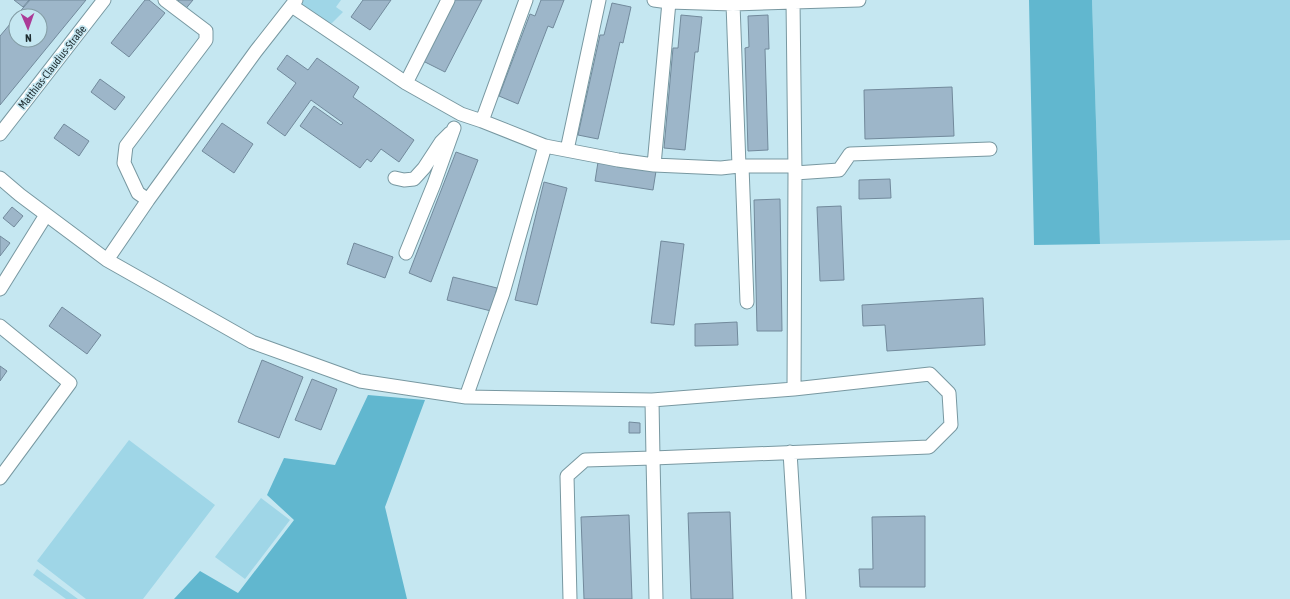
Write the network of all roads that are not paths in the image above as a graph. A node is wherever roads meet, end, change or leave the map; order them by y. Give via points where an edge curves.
1 (104, 0) edge
2 (165, 0) edge
3 (448, 0) edge
4 (526, 0) edge
5 (598, 0) edge
6 (654, 0) edge
7 (859, 0) edge
8 (793, 1) edge
9 (668, 2) junction
10 (294, 3) edge
11 (733, 4) junction
12 (406, 83) junction
13 (461, 114) junction
14 (482, 121) junction
15 (454, 128) junction
16 (0, 134) edge
17 (545, 146) junction
18 (990, 149) dead end
19 (567, 150) junction
20 (654, 165) junction
21 (740, 166) junction
22 (795, 169) junction
23 (0, 178) edge
24 (395, 178) dead end
25 (148, 200) junction
26 (46, 215) junction
27 (406, 253) dead end
28 (107, 260) junction
29 (0, 289) edge
30 (747, 302) dead end
31 (0, 326) edge
32 (794, 389) junction
33 (466, 397) junction
34 (652, 400) junction
35 (790, 452) junction
36 (653, 458) junction
37 (0, 478) edge
38 (570, 599) edge
39 (656, 599) edge
40 (799, 599) edge

1 - 16 street, Matthias-Claudius-Straße
2 - 25 street via 206,31 206,40 126,146 124,163 138,193
3 - 12 street
4 - 14 street
5 - 19 street
6 - 9 street
7 - 8 street
8 - 11 street
8 - 22 street
9 - 11 street
9 - 20 street
10 - 12 street
10 - 25 street
11 - 21 street
12 - 13 street
13 - 14 street
13 - 15 street
14 - 17 street
15 - 24 street via 414,179
15 - 27 street
17 - 19 street
17 - 33 street via 503,293
18 - 22 street via 850,154 839,170
19 - 20 street
20 - 21 street via 721,168
21 - 22 street
21 - 30 street
22 - 32 street
23 - 26 street
25 - 28 street
26 - 28 street
26 - 29 street
28 - 33 street via 255,344 360,381
31 - 37 street via 70,383
32 - 34 street
32 - 35 street via 930,374 949,393 951,425 929,447
33 - 34 street
34 - 36 street
35 - 36 street
35 - 40 street
36 - 38 street via 585,460 567,476
36 - 39 street

